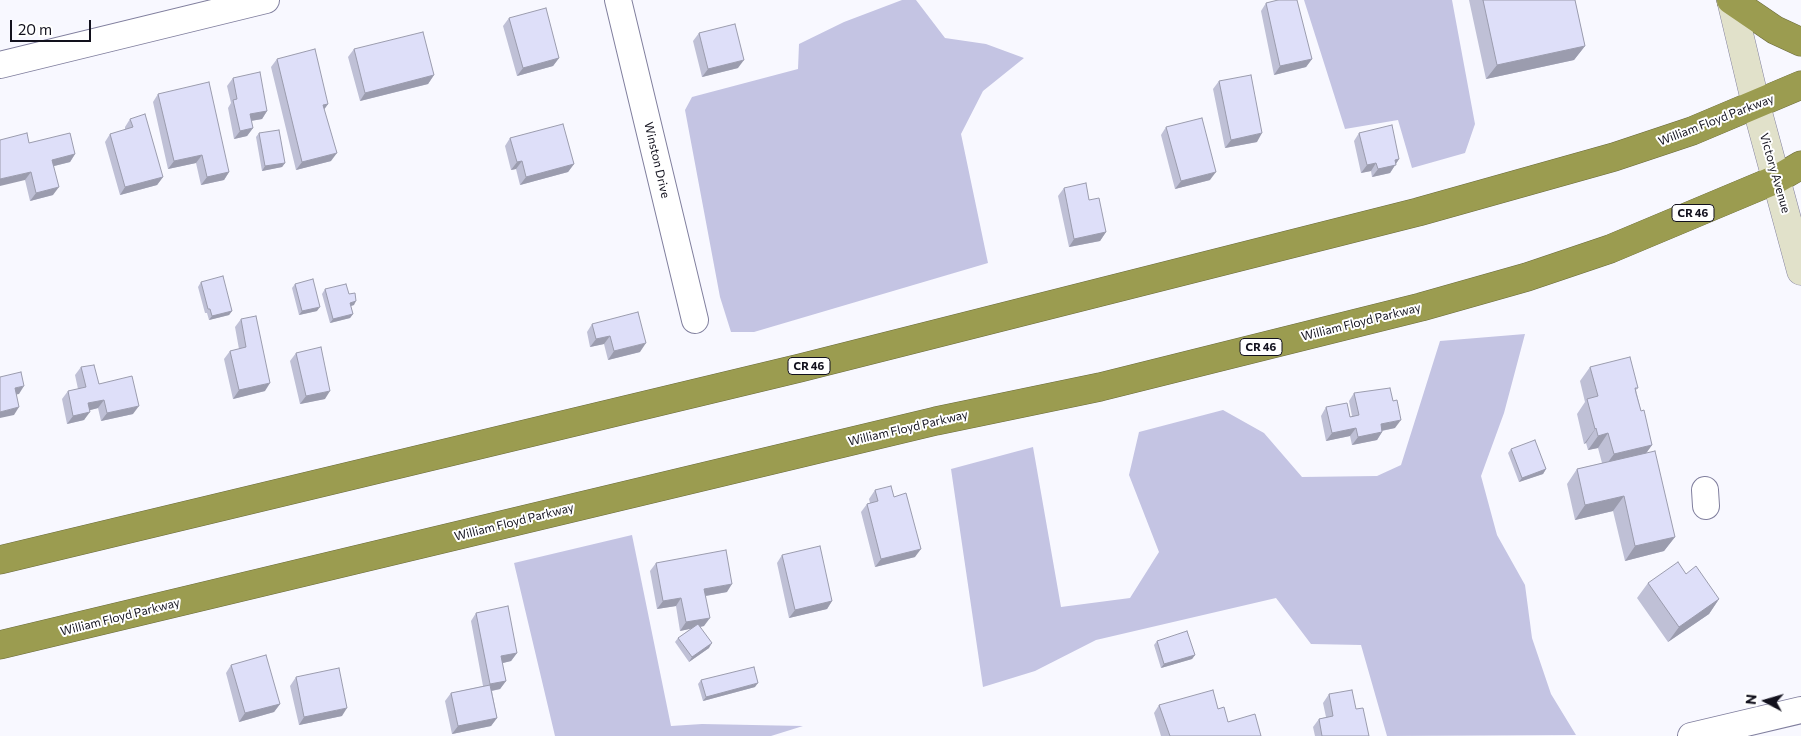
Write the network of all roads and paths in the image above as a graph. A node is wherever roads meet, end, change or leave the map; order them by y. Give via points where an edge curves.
1 (266, 0) edge
2 (618, 0) edge
3 (1731, 0) edge
4 (1801, 42) edge
5 (0, 65) edge
6 (1801, 86) edge
7 (1756, 105) junction
8 (1801, 165) edge
9 (1777, 179) junction
10 (1801, 271) edge
11 (695, 320) dead end
12 (0, 560) edge
13 (0, 646) edge
14 (1801, 710) edge
15 (1691, 736) edge

1 - 5 street
2 - 11 street, Winston Drive
3 - 4 highway via 1775,30
3 - 7 street, Victory Avenue
6 - 7 highway, William Floyd Parkway / CR 46
7 - 9 street, Victory Avenue
7 - 12 highway, William Floyd Parkway / CR 46 via 1692,132 1614,158 1418,212 791,370
8 - 9 highway, William Floyd Parkway / CR 46
9 - 10 street, Victory Avenue
9 - 13 highway, William Floyd Parkway / CR 46 via 1610,249 1421,306 1100,387 926,423
14 - 15 street

